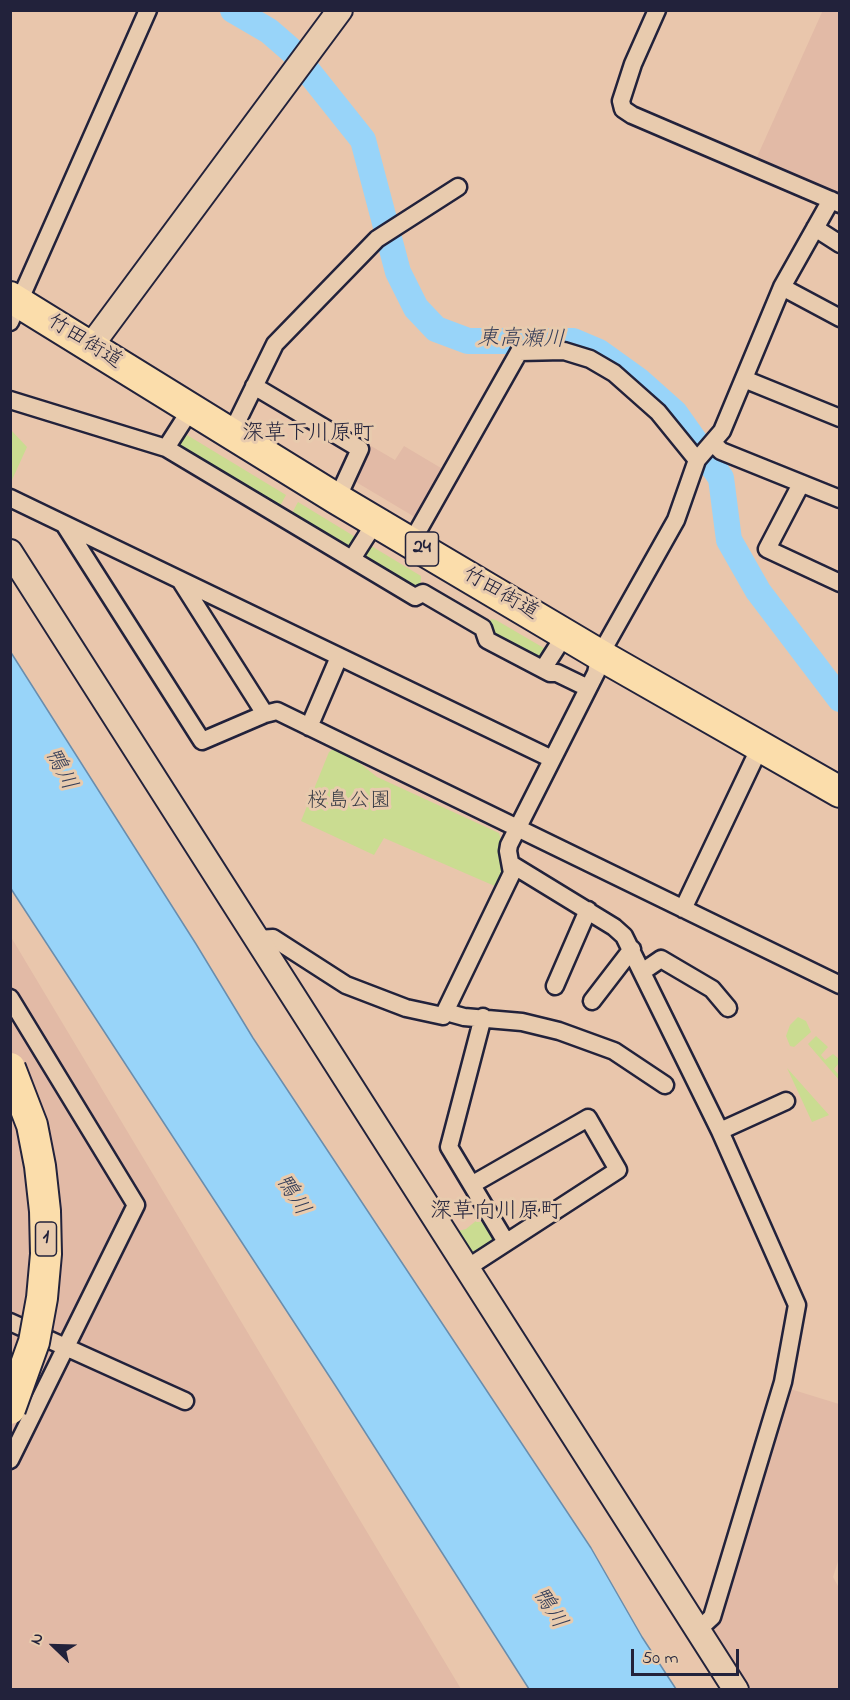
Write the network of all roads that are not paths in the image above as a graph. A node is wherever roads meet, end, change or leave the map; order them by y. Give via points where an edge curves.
1 (148, 10) edge
2 (340, 10) edge
3 (657, 10) edge
4 (458, 188) dead end
5 (835, 202) edge
6 (815, 228) junction
7 (840, 244) edge
8 (782, 287) junction
9 (14, 307) edge
10 (840, 318) edge
11 (90, 347) junction
12 (744, 379) junction
13 (254, 386) junction
14 (10, 400) edge
15 (191, 409) junction
16 (840, 418) edge
17 (231, 434) junction
18 (712, 443) junction
19 (166, 448) junction
20 (697, 460) junction
21 (801, 484) junction
22 (10, 498) edge
23 (337, 499) junction
24 (840, 499) edge
25 (376, 521) junction
26 (64, 524) junction
27 (411, 543) junction
28 (10, 552) edge
29 (351, 559) junction
30 (180, 580) junction
31 (840, 583) edge
32 (566, 633) junction
33 (600, 655) junction
34 (339, 657) junction
35 (543, 669) junction
36 (588, 688) junction
37 (265, 714) junction
38 (309, 727) junction
39 (760, 747) junction
40 (552, 759) junction
41 (837, 783) edge
42 (518, 830) junction
43 (512, 864) junction
44 (683, 909) junction
45 (588, 910) junction
46 (258, 939) junction
47 (632, 949) junction
48 (642, 972) junction
49 (840, 985) edge
50 (555, 986) dead end
51 (10, 998) edge
52 (592, 1001) dead end
53 (728, 1008) dead end
54 (446, 1012) junction
55 (483, 1017) junction
56 (10, 1068) edge
57 (665, 1085) dead end
58 (786, 1101) dead end
59 (720, 1131) junction
60 (473, 1184) junction
61 (506, 1242) junction
62 (467, 1268) junction
63 (10, 1322) edge
64 (65, 1347) junction
65 (185, 1401) dead end
66 (10, 1410) edge
67 (10, 1460) edge
68 (698, 1630) junction
69 (735, 1689) edge

1 - 9 street
2 - 11 street
3 - 5 street via 633,64 621,101 623,109
4 - 13 street via 377,239 275,344
5 - 6 street
6 - 7 street
6 - 8 street
8 - 10 street
8 - 12 street
9 - 11 highway, 竹田街道 / 24
11 - 15 highway, 竹田街道 / 24
12 - 16 street
12 - 18 street via 722,431
13 - 17 street
13 - 23 street via 360,449
14 - 19 street
15 - 17 highway, 竹田街道 / 24
15 - 19 street
17 - 23 highway, 竹田街道 / 24
18 - 20 street
18 - 21 street via 721,451
19 - 29 street
20 - 27 street via 658,412 614,373 590,359 564,351 519,352
20 - 33 street via 676,520
21 - 24 street
21 - 31 street via 767,549
22 - 26 street
23 - 25 highway, 竹田街道 / 24
25 - 27 highway, 竹田街道 / 24
25 - 29 street
26 - 30 street
26 - 37 street via 202,741
27 - 32 highway, 竹田街道 / 24
28 - 46 street
29 - 35 street via 415,597 423,593 483,628 487,640
30 - 34 street
30 - 37 street
32 - 33 highway, 竹田街道 / 24
32 - 35 street
33 - 36 street
33 - 39 highway, 竹田街道 / 24
34 - 38 street
34 - 40 street
35 - 36 street
36 - 40 street
37 - 38 street via 277,711
38 - 42 street
39 - 41 highway, 竹田街道 / 24
39 - 44 street
40 - 42 street
42 - 43 street via 508,852
42 - 44 street
43 - 45 street
43 - 54 street via 512,873
44 - 49 street
45 - 47 street via 614,927
45 - 50 street
46 - 54 street via 273,938 346,985 406,1008 444,1016
46 - 62 street
47 - 48 street
47 - 52 street
48 - 53 street via 661,959 712,989
48 - 59 street
51 - 64 street via 136,1205
54 - 55 street
55 - 57 street via 522,1022 615,1051
55 - 60 street via 449,1147
56 - 66 highway, 1, bridge via 32,1125 40,1166 46,1254 34,1342
58 - 59 street
59 - 68 street via 797,1305 783,1382 712,1617
60 - 61 street
60 - 61 street via 588,1118 618,1170
61 - 62 street
62 - 68 street
63 - 64 street
64 - 65 street
64 - 67 street
68 - 69 street

